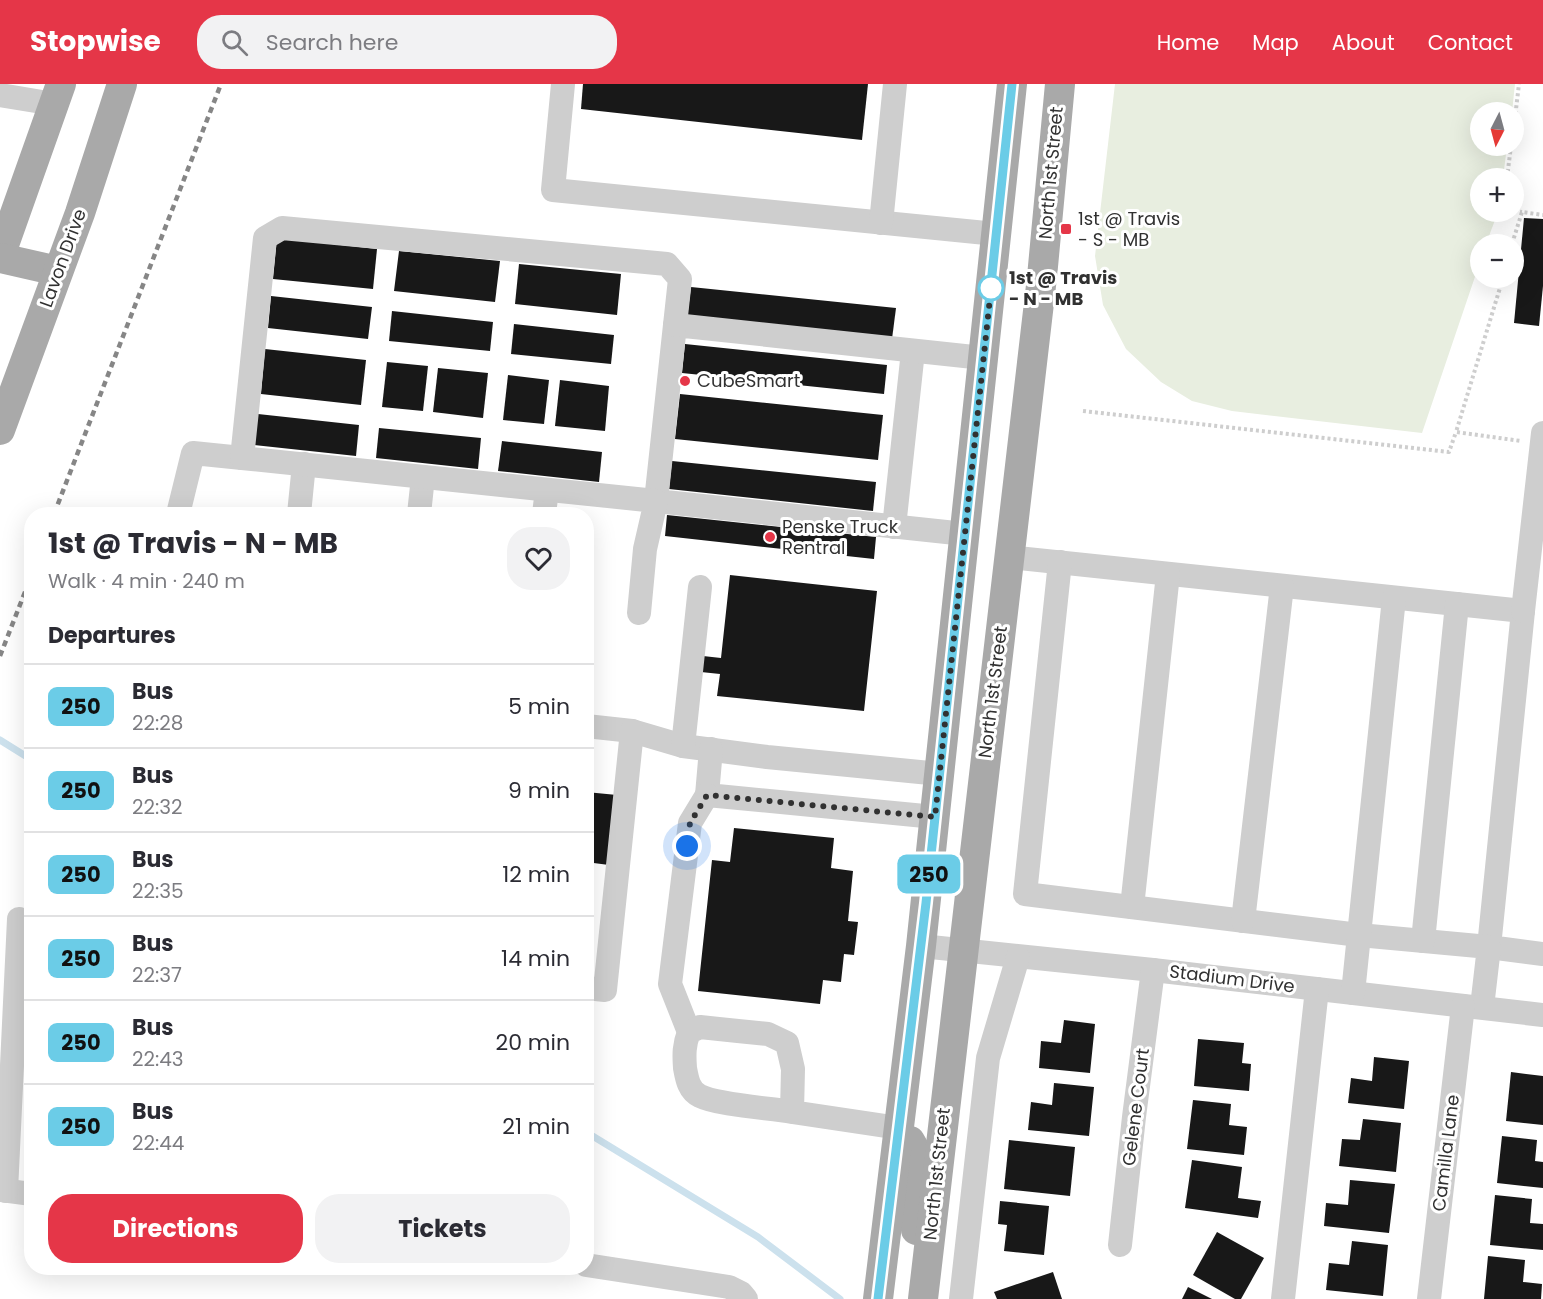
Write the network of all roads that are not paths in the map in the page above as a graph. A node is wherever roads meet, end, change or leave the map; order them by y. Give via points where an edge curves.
1 (122, 84) edge
2 (563, 84) edge
3 (895, 84) edge
4 (1012, 84) edge
5 (1060, 84) edge
6 (58, 94) edge
7 (0, 95) edge
8 (881, 223) junction
9 (996, 234) junction
10 (1045, 240) junction
11 (0, 257) edge
12 (58, 271) junction
13 (675, 325) junction
14 (913, 351) junction
15 (983, 358) junction
16 (0, 430) edge
17 (1536, 438) edge
18 (242, 458) junction
19 (304, 464) junction
20 (423, 477) junction
21 (546, 490) junction
22 (656, 501) junction
23 (180, 507) edge
24 (299, 507) edge
25 (420, 507) edge
26 (545, 507) edge
27 (894, 527) junction
28 (965, 534) junction
29 (1009, 557) junction
30 (1060, 562) junction
31 (1168, 574) junction
32 (700, 586) dead end
33 (1281, 586) junction
34 (1394, 598) junction
35 (1457, 604) junction
36 (1522, 612) junction
37 (639, 613) dead end
38 (594, 727) edge
39 (632, 730) junction
40 (683, 746) junction
41 (711, 749) junction
42 (940, 774) junction
43 (707, 795) junction
44 (935, 817) junction
45 (1132, 907) junction
46 (24, 918) edge
47 (1244, 921) junction
48 (1359, 935) junction
49 (24, 938) edge
50 (1423, 941) junction
51 (921, 946) junction
52 (1489, 947) junction
53 (962, 950) junction
54 (1543, 954) edge
55 (1018, 957) junction
56 (0, 970) edge
57 (1153, 970) junction
58 (594, 989) edge
59 (1317, 989) junction
60 (1353, 993) junction
61 (1472, 1007) junction
62 (1543, 1015) edge
63 (689, 1032) junction
64 (792, 1112) junction
65 (899, 1128) junction
66 (3, 1191) edge
67 (24, 1193) edge
68 (1120, 1245) dead end
69 (594, 1265) edge
70 (879, 1297) edge
71 (746, 1299) edge
72 (922, 1299) edge
73 (961, 1299) edge
74 (1283, 1299) edge
75 (1429, 1299) edge

1 - 12 main road, Lavon Drive
2 - 8 street via 553,190
3 - 8 street
4 - 9 main road
5 - 10 main road, North 1st Street
6 - 7 street
6 - 11 main road
8 - 9 street
9 - 10 main road
9 - 15 main road
10 - 29 main road, North 1st Street
11 - 12 main road
12 - 16 main road, Lavon Drive
13 - 14 street
13 - 18 street via 680,279 667,264 282,228 266,238
13 - 22 street
14 - 15 street
14 - 27 street
15 - 28 main road
17 - 36 street, Camilla Lane
18 - 19 street
18 - 23 street via 193,453
19 - 20 street
19 - 24 street
20 - 21 street
20 - 25 street
21 - 22 street
21 - 26 street
22 - 27 street
22 - 37 street via 645,549
27 - 28 street
28 - 42 main road
29 - 30 street
29 - 53 main road, North 1st Street
30 - 31 street
30 - 45 street via 1025,894
31 - 33 street
31 - 45 street
32 - 40 street
33 - 34 street
33 - 47 street
34 - 35 street
34 - 48 street
35 - 36 street
35 - 50 street
36 - 52 street, Camilla Lane
38 - 39 street
39 - 40 street
39 - 58 street via 605,990
40 - 41 street
41 - 42 street
41 - 43 street
42 - 44 main road
43 - 44 street
43 - 63 street via 690,823 670,984
44 - 51 main road
45 - 47 street
46 - 56 street
47 - 48 street
48 - 50 street
48 - 60 street
49 - 66 street
50 - 52 street
51 - 53 street, Stadium Drive
51 - 65 main road
52 - 54 street
52 - 61 street, Camilla Lane
53 - 55 street, Stadium Drive
53 - 72 main road, North 1st Street
55 - 57 street, Stadium Drive
55 - 73 street via 988,1058
57 - 59 street, Stadium Drive
57 - 68 street, Gelene Court
59 - 60 street, Stadium Drive
59 - 74 street
60 - 61 street, Stadium Drive
61 - 62 street, Stadium Drive
61 - 75 street, Camilla Lane
63 - 64 street via 684,1044 686,1075 698,1095
63 - 64 street via 700,1028 768,1034 787,1043 794,1069
64 - 65 street
65 - 70 main road
65 - 72 main road via 914,1148
66 - 67 street
69 - 71 street via 729,1287

